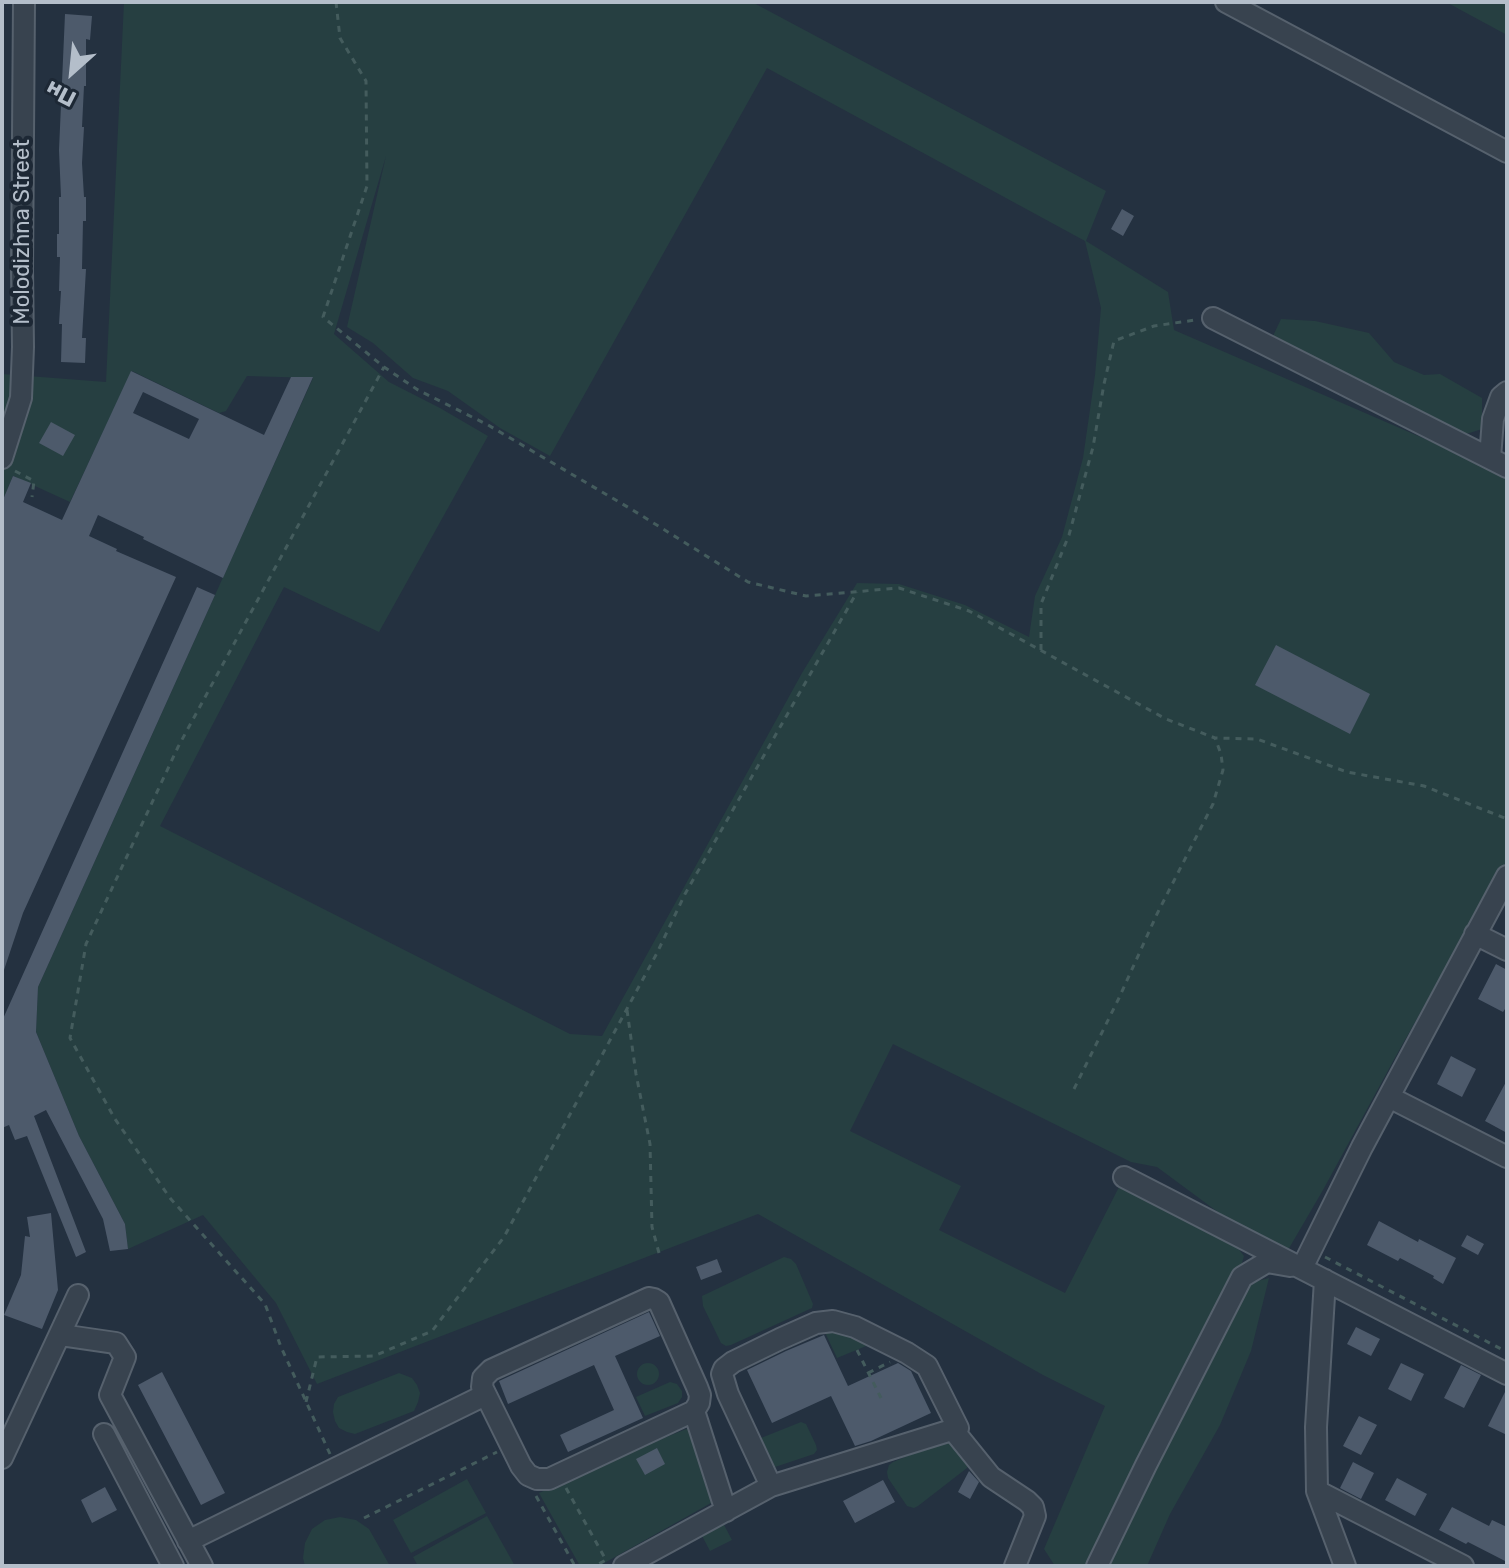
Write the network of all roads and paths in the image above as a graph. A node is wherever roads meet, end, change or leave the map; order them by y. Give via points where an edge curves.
1 (24, 2) edge
2 (336, 2) edge
3 (1226, 2) edge
4 (1507, 152) edge
5 (1213, 318) joint
6 (384, 367) junction
7 (1507, 392) edge
8 (1499, 463) edge
9 (6, 464) edge
10 (32, 497) dead end
11 (858, 591) junction
12 (1041, 650) junction
13 (1215, 738) junction
14 (1507, 819) edge
15 (1507, 876) edge
16 (1475, 934) junction
17 (1507, 950) edge
18 (627, 1010) junction
19 (1074, 1089) dead end
20 (1389, 1097) junction
21 (1507, 1157) edge
22 (1124, 1177) dead end
23 (659, 1253) dead end
24 (1307, 1259) junction
25 (1325, 1280) junction
26 (78, 1295) dead end
27 (61, 1335) junction
28 (857, 1350) dead end
29 (1507, 1352) edge
30 (1507, 1374) edge
31 (485, 1395) junction
32 (881, 1398) dead end
33 (306, 1402) junction
34 (694, 1411) junction
35 (953, 1430) junction
36 (104, 1434) dead end
37 (492, 1454) dead end
38 (2, 1458) edge
39 (335, 1468) junction
40 (562, 1481) dead end
41 (770, 1487) junction
42 (1317, 1491) junction
43 (535, 1494) dead end
44 (726, 1511) junction
45 (364, 1518) dead end
46 (188, 1541) junction
47 (173, 1566) edge
48 (202, 1566) edge
49 (575, 1566) edge
50 (595, 1566) edge
51 (624, 1566) edge
52 (1015, 1566) edge
53 (1097, 1566) edge
54 (1345, 1566) edge
55 (1463, 1566) edge

1 - 9 street, Molodizhna Street via 23,347 21,398
2 - 6 path via 340,38 366,81 367,186 323,317
3 - 4 street
5 - 8 street
5 - 12 path via 1154,326 1114,341 1069,535 1041,604
6 - 11 path via 748,582 806,596
6 - 33 path via 178,747 125,860 86,944 70,1038 115,1119 170,1198 265,1304
7 - 8 street via 1493,419
9 - 10 path via 34,481
11 - 12 path via 899,588 969,611
11 - 18 path via 685,894
12 - 13 path via 1166,719
13 - 14 path via 1257,739 1347,772 1424,786
13 - 19 path via 1223,770 1213,804
15 - 16 street
16 - 17 street
16 - 20 street
18 - 23 path via 650,1144 652,1227
18 - 33 path via 504,1237 432,1331 374,1356 317,1357
20 - 21 street
20 - 24 street
22 - 24 street
24 - 25 street
24 - 29 path
24 - 53 street via 1267,1262 1242,1277
25 - 30 street
25 - 42 street
26 - 27 street
27 - 38 street
27 - 46 street via 116,1343 125,1357 110,1395
28 - 32 path
31 - 34 street via 521,1466 537,1479 549,1479
31 - 34 street via 483,1378 491,1370 649,1298 661,1306 697,1387
31 - 39 street
33 - 39 path
34 - 44 street
35 - 41 street
35 - 41 street via 958,1428 927,1366 846,1323 816,1323 740,1358 722,1374
35 - 52 street via 991,1477 1033,1507 1035,1516
36 - 47 street
37 - 45 path
39 - 46 street
40 - 50 path via 606,1560
41 - 44 street
42 - 54 street
42 - 55 street
43 - 49 path
44 - 51 street
46 - 48 street

